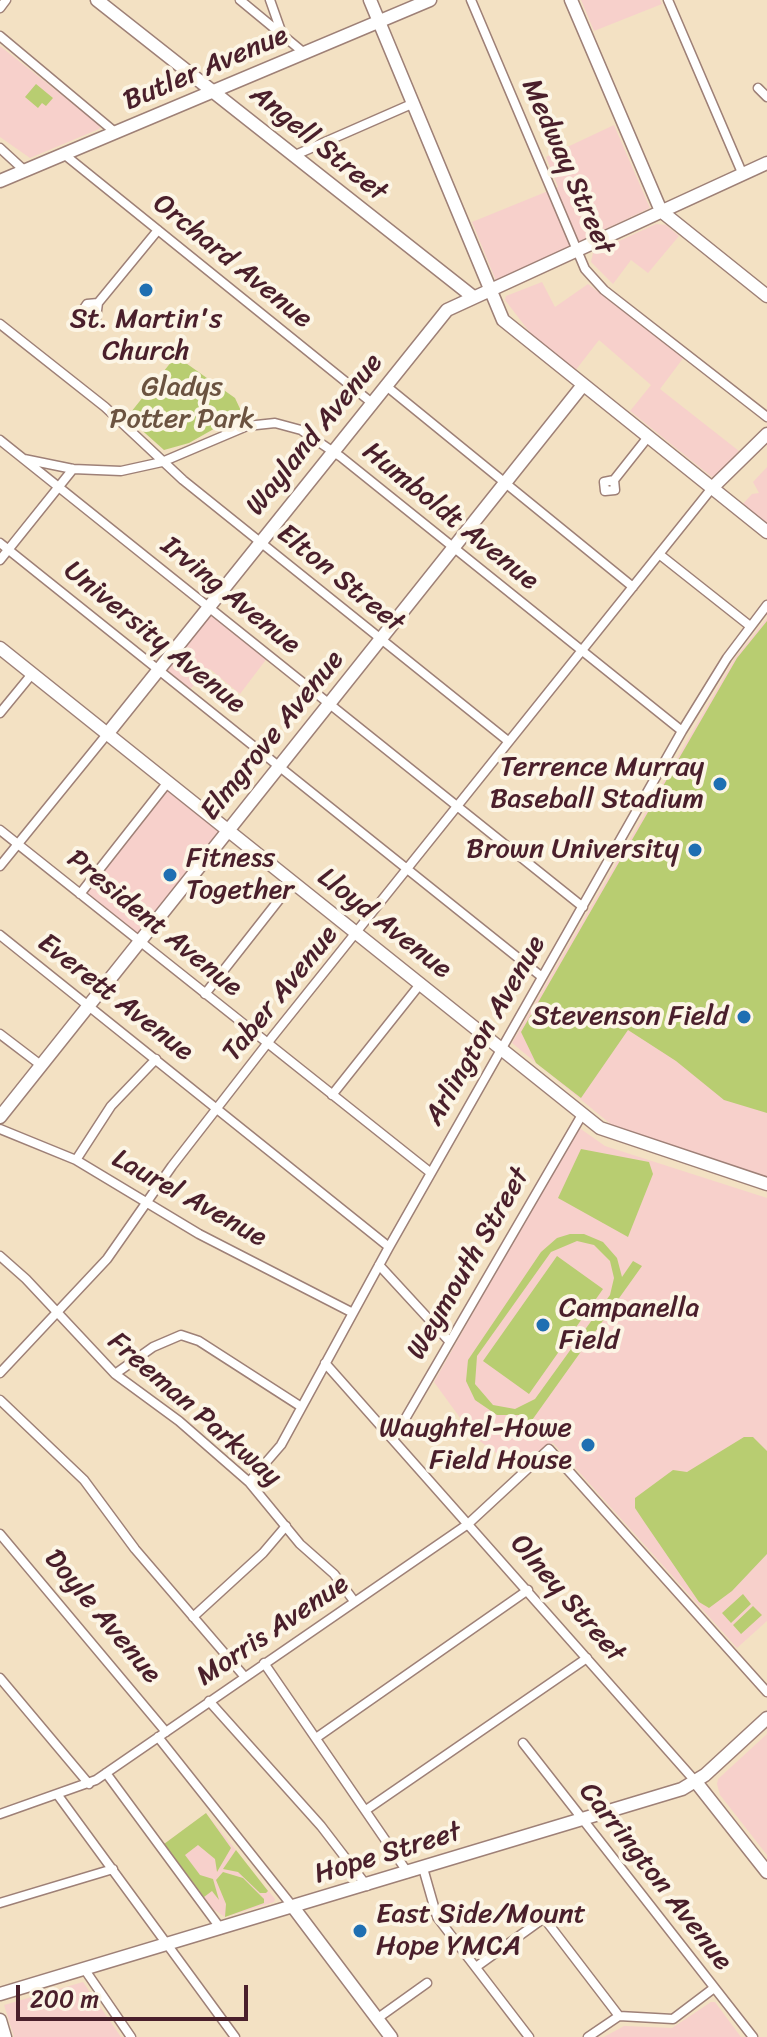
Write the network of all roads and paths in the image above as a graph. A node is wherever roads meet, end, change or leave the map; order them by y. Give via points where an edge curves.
1 (6, 0) edge
2 (97, 0) edge
3 (240, 0) edge
4 (270, 0) edge
5 (370, 0) edge
6 (430, 0) edge
7 (471, 0) edge
8 (571, 0) edge
9 (668, 0) edge
10 (0, 8) edge
11 (379, 22) junction
12 (281, 32) junction
13 (0, 36) edge
14 (303, 52) junction
15 (758, 88) dead end
16 (214, 92) junction
17 (767, 97) edge
18 (414, 103) junction
19 (116, 133) junction
20 (0, 148) edge
21 (65, 155) junction
22 (293, 156) junction
23 (767, 163) edge
24 (25, 171) junction
25 (743, 175) junction
26 (0, 181) edge
27 (662, 213) junction
28 (158, 230) junction
29 (576, 252) junction
30 (490, 290) junction
31 (472, 296) junction
32 (767, 296) edge
33 (98, 303) dead end
34 (0, 324) edge
35 (385, 385) junction
36 (583, 385) junction
37 (372, 403) junction
38 (767, 417) edge
39 (767, 434) edge
40 (648, 437) junction
41 (0, 440) edge
42 (332, 451) junction
43 (24, 459) junction
44 (162, 462) junction
45 (73, 469) junction
46 (614, 480) dead end
47 (506, 483) junction
48 (59, 487) junction
49 (712, 488) junction
50 (767, 532) edge
51 (259, 542) junction
52 (4, 546) edge
53 (454, 549) junction
54 (659, 554) junction
55 (0, 560) edge
56 (633, 587) junction
57 (767, 605) edge
58 (208, 607) junction
59 (750, 626) junction
60 (381, 640) junction
61 (0, 648) edge
62 (582, 652) junction
63 (158, 670) junction
64 (32, 674) junction
65 (330, 705) junction
66 (0, 713) edge
67 (682, 731) junction
68 (108, 733) junction
69 (508, 741) junction
70 (280, 767) junction
71 (168, 782) junction
72 (458, 807) junction
73 (0, 830) edge
74 (229, 830) junction
75 (18, 845) junction
76 (0, 866) edge
77 (408, 869) junction
78 (293, 882) junction
79 (80, 894) junction
80 (583, 907) junction
81 (357, 934) junction
82 (0, 935) edge
83 (140, 942) junction
84 (542, 977) junction
85 (421, 983) junction
86 (205, 994) junction
87 (89, 1007) junction
88 (0, 1034) edge
89 (268, 1043) junction
90 (502, 1049) junction
91 (156, 1059) junction
92 (42, 1066) junction
93 (332, 1095) junction
94 (217, 1108) junction
95 (583, 1113) junction
96 (0, 1117) edge
97 (0, 1129) edge
98 (76, 1160) junction
99 (431, 1173) junction
100 (767, 1184) edge
101 (146, 1203) junction
102 (389, 1247) junction
103 (0, 1256) edge
104 (379, 1265) junction
105 (57, 1312) junction
106 (353, 1313) junction
107 (449, 1341) junction
108 (325, 1363) junction
109 (0, 1373) edge
110 (115, 1374) junction
111 (0, 1400) edge
112 (300, 1406) junction
113 (394, 1438) junction
114 (249, 1482) junction
115 (468, 1524) junction
116 (286, 1526) junction
117 (0, 1534) edge
118 (528, 1590) junction
119 (354, 1601) junction
120 (193, 1617) junction
121 (587, 1658) junction
122 (264, 1663) junction
123 (244, 1676) junction
124 (0, 1678) edge
125 (767, 1692) edge
126 (209, 1701) junction
127 (767, 1718) edge
128 (162, 1734) junction
129 (316, 1738) junction
130 (523, 1743) dead end
131 (106, 1773) junction
132 (696, 1782) junction
133 (89, 1784) junction
134 (57, 1794) junction
135 (366, 1810) junction
136 (0, 1814) edge
137 (582, 1820) junction
138 (423, 1868) junction
139 (113, 1869) junction
140 (767, 1872) edge
141 (408, 1873) junction
142 (367, 1886) junction
143 (0, 1903) edge
144 (293, 1907) junction
145 (221, 1929) junction
146 (170, 1944) junction
147 (476, 1967) junction
148 (85, 1970) junction
149 (427, 1983) dead end
150 (714, 1988) junction
151 (0, 1994) edge
152 (619, 2016) junction
153 (378, 2018) junction
154 (0, 2020) edge
155 (5, 2037) edge
156 (131, 2037) edge
157 (235, 2037) edge
158 (391, 2037) edge
159 (529, 2037) edge
160 (588, 2037) edge
161 (753, 2037) edge

1 - 10 street
2 - 16 street, Angell Street
3 - 12 street
4 - 12 street
5 - 11 street
6 - 11 street, Butler Avenue
7 - 29 street, Medway Street
8 - 27 street
9 - 25 street
11 - 14 street, Butler Avenue
11 - 18 street
12 - 14 street
13 - 19 street
14 - 16 street, Butler Avenue
15 - 17 street
16 - 19 street, Butler Avenue
16 - 22 street, Angell Street
18 - 22 street
18 - 30 street
19 - 21 street, Butler Avenue
20 - 24 street
21 - 24 street, Butler Avenue
21 - 28 street, Orchard Avenue
22 - 31 street, Angell Street
23 - 25 street, Wayland Avenue
24 - 26 street, Butler Avenue
25 - 27 street, Wayland Avenue
27 - 29 street, Wayland Avenue
27 - 32 street
28 - 33 street
28 - 37 street, Orchard Avenue
29 - 30 street, Wayland Avenue
29 - 38 street, Medway Street via 604,290
30 - 31 street, Wayland Avenue
30 - 36 street via 508,326
31 - 35 street, Wayland Avenue via 443,314
34 - 44 street, Elton Street via 105,407
35 - 37 street, Wayland Avenue
35 - 47 street
36 - 40 street
36 - 47 street, Elmgrove Avenue
37 - 42 street, Wayland Avenue
39 - 49 street
40 - 46 street
40 - 49 street
41 - 43 street, Irving Avenue
42 - 44 street, Humboldt Avenue via 301,430 261,424
42 - 51 street, Wayland Avenue
42 - 53 street, Humboldt Avenue
43 - 45 street, Humboldt Avenue
43 - 48 street, Irving Avenue
44 - 45 street, Humboldt Avenue via 121,471
44 - 51 street, Elton Street
45 - 48 street
47 - 53 street, Elmgrove Avenue
47 - 56 street
48 - 52 street
48 - 58 street, Irving Avenue
49 - 50 street
49 - 54 street, Taber Avenue
51 - 58 street, Wayland Avenue
51 - 60 street, Elton Street
52 - 55 street
52 - 63 street, University Avenue
53 - 60 street, Elmgrove Avenue
53 - 62 street, Humboldt Avenue
54 - 56 street, Taber Avenue
54 - 59 street
56 - 62 street, Taber Avenue
57 - 59 street, Arlington Avenue
58 - 63 street, Wayland Avenue
58 - 65 street, Irving Avenue
59 - 67 street, Arlington Avenue
60 - 65 street, Elmgrove Avenue
60 - 69 street, Elton Street
61 - 64 street, Lloyd Avenue
62 - 67 street, Humboldt Avenue
62 - 69 street, Taber Avenue
63 - 68 street, Wayland Avenue
63 - 70 street, University Avenue
64 - 66 street
64 - 68 street, Lloyd Avenue
65 - 70 street, Elmgrove Avenue
65 - 72 street, Irving Avenue
67 - 80 street, Arlington Avenue
68 - 71 street, Lloyd Avenue
68 - 75 street, Wayland Avenue
69 - 72 street, Taber Avenue
70 - 74 street, Elmgrove Avenue
70 - 77 street, University Avenue
71 - 74 street, Lloyd Avenue
71 - 79 street
72 - 77 street, Taber Avenue
72 - 80 street, Irving Avenue
73 - 75 street, President Avenue
74 - 78 street, Lloyd Avenue
74 - 83 street, Elmgrove Avenue
75 - 76 street, Wayland Avenue
75 - 79 street, President Avenue
77 - 81 street, Taber Avenue
77 - 84 street, University Avenue
78 - 81 street, Lloyd Avenue
78 - 86 street
79 - 83 street, President Avenue
80 - 84 street, Arlington Avenue
81 - 85 street, Lloyd Avenue
81 - 89 street, Taber Avenue
82 - 87 street, Everett Avenue
83 - 86 street, President Avenue
83 - 87 street, Elmgrove Avenue
84 - 90 street, Arlington Avenue
85 - 90 street, Lloyd Avenue
85 - 93 street
86 - 89 street, President Avenue
87 - 91 street, Everett Avenue
87 - 92 street, Elmgrove Avenue
88 - 92 street
89 - 93 street, President Avenue
89 - 94 street, Taber Avenue
90 - 95 street, Lloyd Avenue
90 - 99 street, Arlington Avenue
91 - 94 street, Everett Avenue
91 - 98 street via 111,1106
92 - 96 street, Elmgrove Avenue
93 - 99 street, President Avenue
94 - 101 street, Taber Avenue
94 - 102 street, Everett Avenue
95 - 100 street, Lloyd Avenue via 607,1132
95 - 107 street, Weymouth Street
97 - 98 street, Laurel Avenue
98 - 101 street, Laurel Avenue
99 - 102 street, Arlington Avenue
101 - 105 street, Taber Avenue via 107,1259
101 - 106 street, Laurel Avenue
102 - 104 street, Arlington Avenue
103 - 105 street, Freeman Parkway
104 - 106 street, Arlington Avenue
104 - 107 street
105 - 109 street, Taber Avenue
105 - 110 street, Freeman Parkway
106 - 108 street, Arlington Avenue
107 - 113 street, Weymouth Street
108 - 112 street, Arlington Avenue
108 - 113 street, Olney Street
110 - 112 street via 181,1335
110 - 114 street, Freeman Parkway
111 - 120 street via 84,1480
112 - 114 street, Arlington Avenue via 274,1456
113 - 115 street, Olney Street
114 - 116 street, Freeman Parkway
115 - 118 street, Olney Street
115 - 119 street, Morris Avenue
115 - 125 street, Morris Avenue via 549,1449
116 - 119 street, Freeman Parkway
116 - 120 street
117 - 128 street, Doyle Avenue
118 - 121 street, Olney Street
118 - 129 street
119 - 122 street, Morris Avenue
120 - 123 street
121 - 132 street, Olney Street
121 - 135 street
122 - 123 street, Morris Avenue
122 - 129 street
123 - 126 street, Morris Avenue
124 - 133 street
126 - 128 street, Morris Avenue
126 - 142 street
127 - 132 street, Hope Street
128 - 131 street, Morris Avenue
128 - 144 street, Doyle Avenue
129 - 135 street
130 - 137 street, Carrington Avenue
131 - 133 street, Morris Avenue
131 - 145 street
132 - 137 street, Hope Street
132 - 140 street, Olney Street
133 - 134 street, Morris Avenue
134 - 136 street, Morris Avenue
134 - 139 street
135 - 141 street
137 - 138 street, Hope Street
137 - 150 street, Carrington Avenue
138 - 141 street, Hope Street
138 - 147 street via 437,1917
139 - 143 street
139 - 146 street
141 - 142 street, Hope Street
142 - 144 street, Hope Street
144 - 145 street, Hope Street
144 - 153 street, Doyle Avenue
145 - 146 street, Hope Street
146 - 148 street, Hope Street
146 - 157 street
147 - 152 street via 544,1918
147 - 159 street
148 - 151 street, Hope Street
148 - 156 street
149 - 153 street
150 - 152 street via 673,2019
150 - 161 street, Carrington Avenue
152 - 160 street
153 - 158 street, Doyle Avenue
154 - 155 street

